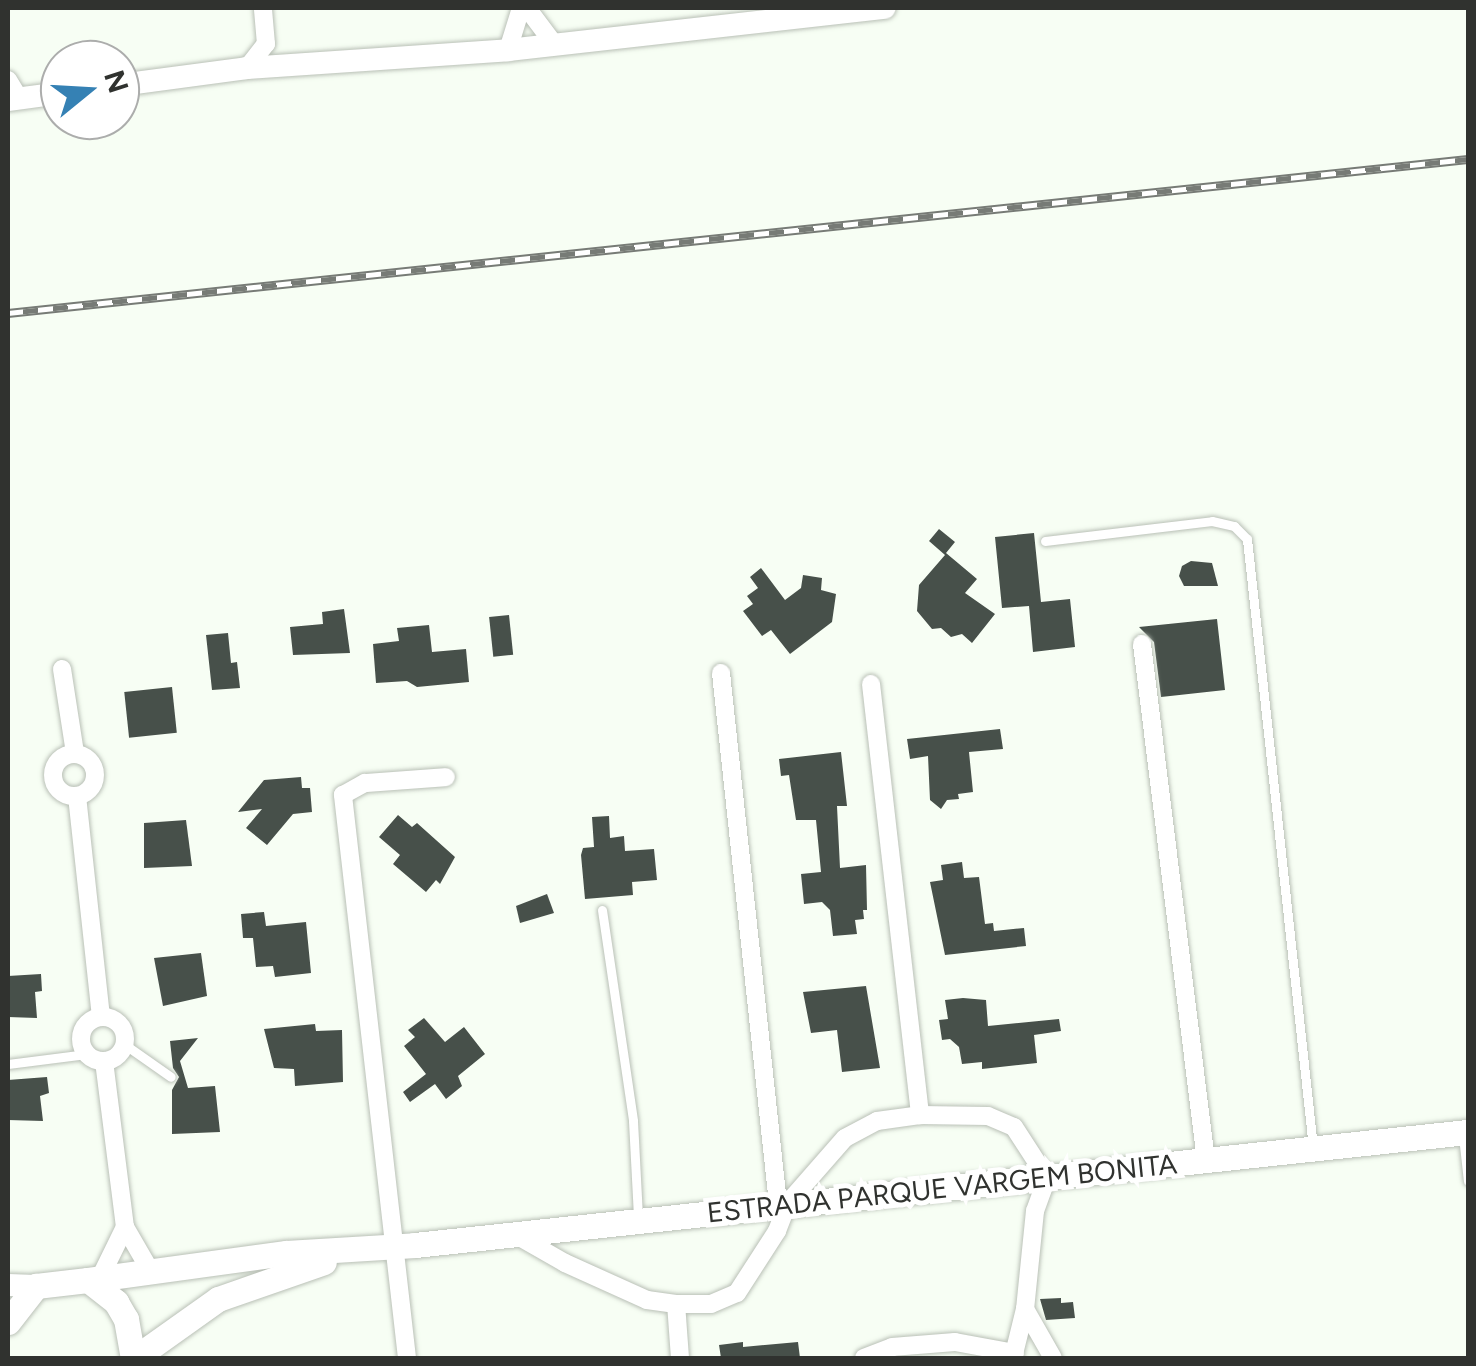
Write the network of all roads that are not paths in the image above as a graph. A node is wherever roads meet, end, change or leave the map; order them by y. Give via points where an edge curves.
1 (264, 8) edge
2 (524, 8) edge
3 (885, 8) edge
4 (266, 44) junction
5 (554, 44) junction
6 (508, 50) junction
7 (289, 65) junction
8 (247, 68) junction
9 (140, 82) edge
10 (11, 93) edge
11 (40, 93) edge
12 (1045, 541) dead end
13 (1142, 644) dead end
14 (62, 669) dead end
15 (720, 673) dead end
16 (871, 684) dead end
17 (76, 753) junction
18 (446, 777) dead end
19 (77, 796) junction
20 (602, 910) dead end
21 (100, 1016) junction
22 (124, 1044) junction
23 (86, 1054) junction
24 (104, 1061) junction
25 (8, 1064) edge
26 (171, 1077) dead end
27 (920, 1115) junction
28 (1466, 1133) edge
29 (1313, 1150) junction
30 (1206, 1161) junction
31 (1047, 1178) junction
32 (1468, 1181) edge
33 (783, 1203) junction
34 (638, 1220) junction
35 (124, 1227) junction
36 (516, 1234) junction
37 (403, 1247) junction
38 (151, 1272) junction
39 (94, 1279) junction
40 (8, 1286) edge
41 (36, 1286) junction
42 (676, 1304) junction
43 (1024, 1310) junction
44 (8, 1322) edge
45 (889, 1353) edge
46 (1014, 1356) edge
47 (134, 1358) edge
48 (407, 1358) edge
49 (680, 1358) edge
50 (864, 1358) edge
51 (1053, 1358) edge

1 - 4 street
2 - 5 street
2 - 6 street
3 - 5 street
4 - 7 street
4 - 8 street
5 - 6 street
6 - 7 street
7 - 8 street
8 - 9 street
10 - 11 street
12 - 29 lane via 1212,521 1234,526 1247,539
13 - 30 street
14 - 17 street
15 - 33 street
16 - 27 street
17 - 19 street via 95,770 89,790
17 - 19 street via 55,764 53,779 62,792
18 - 37 street via 365,783 344,795
19 - 21 street
20 - 34 lane via 634,1121
21 - 22 street via 119,1024
21 - 23 street via 81,1034
22 - 24 street
22 - 26 lane
23 - 24 street
23 - 25 lane
24 - 35 street
27 - 31 street via 988,1116 1014,1127
27 - 33 street via 877,1121 845,1138
28 - 29 main road, ESTRADA PARQUE VARGEM BONITA
28 - 32 lane
29 - 30 main road, ESTRADA PARQUE VARGEM BONITA
30 - 31 main road, ESTRADA PARQUE VARGEM BONITA
31 - 33 main road, ESTRADA PARQUE VARGEM BONITA
31 - 43 street via 1035,1211
33 - 34 main road, ESTRADA PARQUE VARGEM BONITA
33 - 42 street via 777,1231 737,1292 711,1304
34 - 36 main road, ESTRADA PARQUE VARGEM BONITA
35 - 38 street
35 - 39 street
36 - 37 main road, ESTRADA PARQUE VARGEM BONITA
36 - 42 street via 646,1300
37 - 38 main road, ESTRADA PARQUE VARGEM BONITA
37 - 47 main road, ESTRADA PARQUE VARGEM BONITA via 318,1263 218,1298
37 - 48 street
38 - 39 main road, ESTRADA PARQUE VARGEM BONITA
39 - 41 main road, ESTRADA PARQUE VARGEM BONITA
39 - 47 main road via 126,1319
40 - 41 street
41 - 44 main road
42 - 49 street
43 - 46 street
43 - 51 street
45 - 46 street via 967,1342
45 - 50 street

